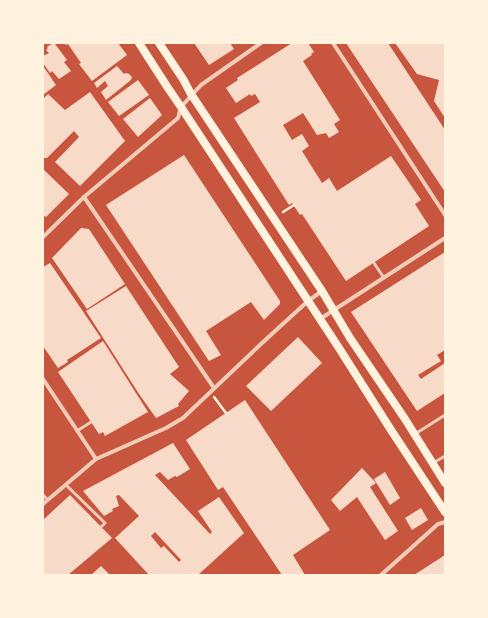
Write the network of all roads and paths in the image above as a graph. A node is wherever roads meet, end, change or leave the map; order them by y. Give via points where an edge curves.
1 (139, 43) edge
2 (159, 43) edge
3 (260, 43) edge
4 (333, 43) edge
5 (191, 94) junction
6 (181, 106) junction
7 (84, 197) junction
8 (294, 205) dead end
9 (283, 212) dead end
10 (445, 215) edge
11 (43, 237) edge
12 (445, 238) edge
13 (374, 262) dead end
14 (384, 278) junction
15 (322, 291) junction
16 (308, 301) junction
17 (333, 310) junction
18 (320, 319) junction
19 (43, 379) edge
20 (214, 388) junction
21 (210, 392) junction
22 (226, 413) dead end
23 (445, 415) edge
24 (91, 422) dead end
25 (77, 431) junction
26 (414, 434) junction
27 (445, 456) edge
28 (96, 459) junction
29 (433, 463) junction
30 (445, 483) edge
31 (66, 485) junction
32 (43, 495) edge
33 (48, 500) junction
34 (43, 504) edge
35 (445, 512) edge
36 (445, 522) edge
37 (101, 527) dead end
38 (381, 575) edge

1 - 6 main road
2 - 5 main road
3 - 5 street
4 - 10 street
5 - 6 street
5 - 15 main road
6 - 7 street via 178,118
6 - 16 main road
7 - 11 street
7 - 20 street
8 - 9 path
12 - 14 street
13 - 14 lane
14 - 17 street
15 - 16 street
15 - 17 main road
16 - 18 main road
16 - 20 street
17 - 18 street
17 - 26 main road
18 - 35 main road
19 - 25 street
20 - 21 street
21 - 22 path
21 - 28 street via 183,418 166,428
23 - 26 lane
24 - 25 lane
25 - 28 street
26 - 29 main road
27 - 29 lane
28 - 31 street
29 - 30 main road
31 - 33 street
31 - 37 lane via 105,523
32 - 33 lane
33 - 34 street
36 - 38 street via 438,524

